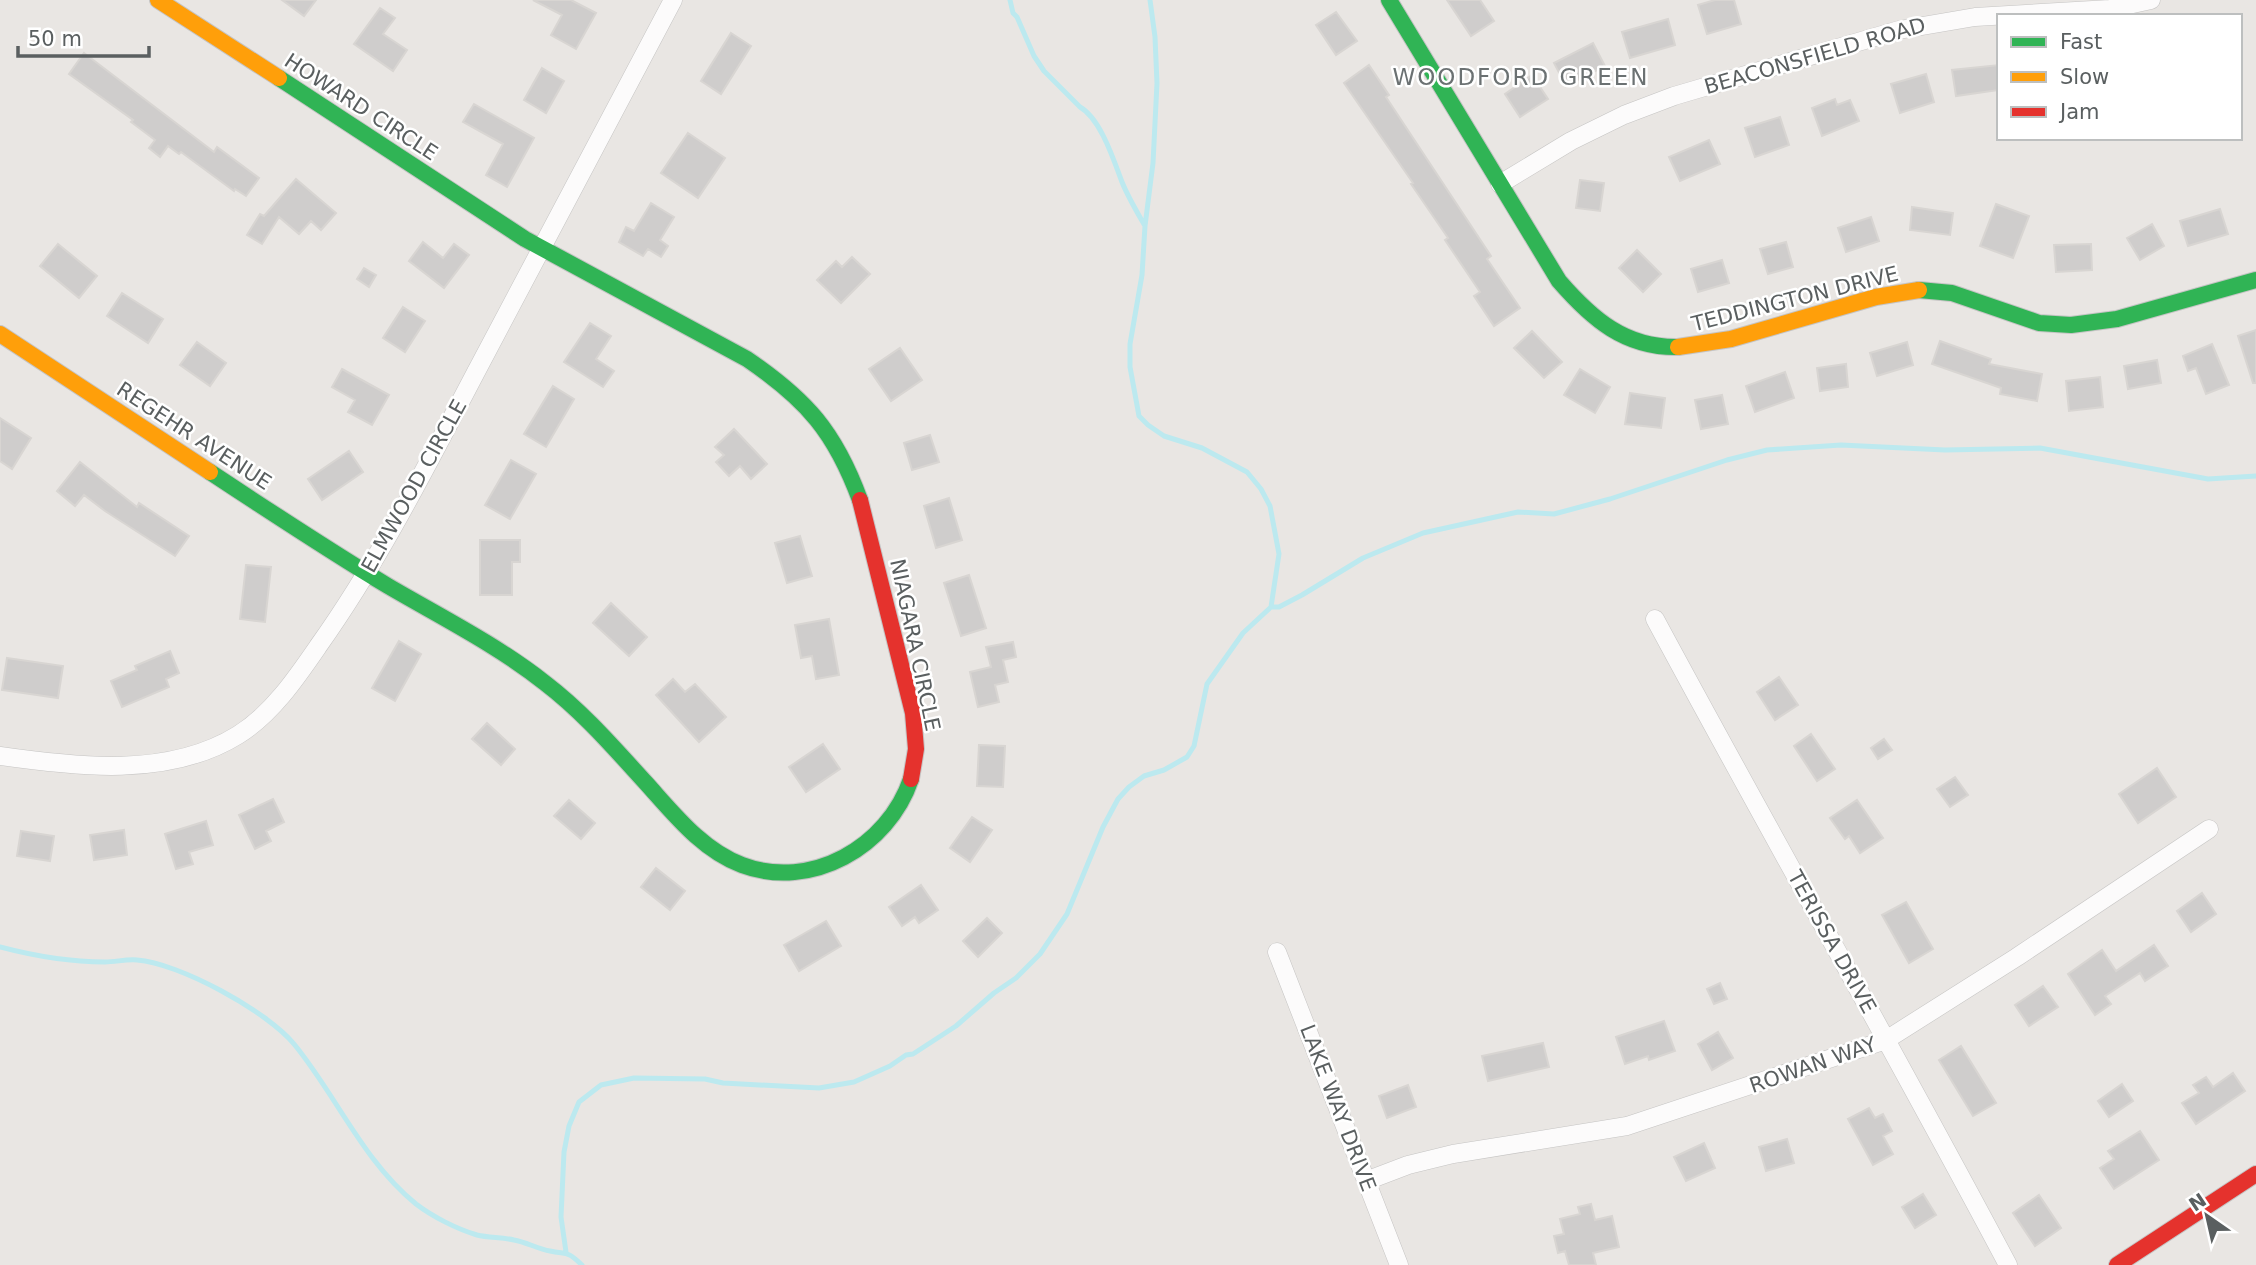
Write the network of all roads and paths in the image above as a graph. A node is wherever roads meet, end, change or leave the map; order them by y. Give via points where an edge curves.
1 (158, 0) edge
2 (673, 0) edge
3 (1389, 0) edge
4 (2151, 0) edge
5 (2026, 14) edge
6 (1997, 16) edge
7 (1500, 184) junction
8 (542, 250) junction
9 (2256, 280) edge
10 (0, 334) edge
11 (366, 573) junction
12 (1655, 619) dead end
13 (0, 756) edge
14 (2209, 829) dead end
15 (1277, 952) dead end
16 (1886, 1040) junction
17 (2256, 1174) edge
18 (1366, 1181) junction
19 (1399, 1265) edge
20 (2008, 1265) edge
21 (2117, 1265) edge

1 - 8 street, HOWARD CIRCLE
2 - 8 street, ELMWOOD CIRCLE
3 - 7 street, TEDDINGTON DRIVE
4 - 5 street, BEACONSFIELD ROAD via 2110,9
6 - 7 street, BEACONSFIELD ROAD via 1899,30 1674,96 1571,141
7 - 9 street, TEDDINGTON DRIVE via 1559,281 1590,317 1647,345 1714,345 1899,291 1925,289 1951,293 2038,323 2080,326
8 - 11 street, ELMWOOD CIRCLE
8 - 11 street, NIAGARA CIRCLE via 747,359 805,403 826,429 853,480 865,518 907,688 915,755 902,802 872,839 831,863 782,872 743,865 698,839 594,726 546,683 481,639
10 - 11 street, REGEHR AVENUE
11 - 13 street, ELMWOOD CIRCLE via 283,694 250,727 216,747 185,757 125,765
12 - 16 street, TERISSA DRIVE
14 - 16 street, ROWAN WAY
15 - 18 street, LAKE WAY DRIVE
16 - 18 street, ROWAN WAY via 1627,1126 1452,1154
16 - 20 street, TERISSA DRIVE
17 - 21 street
18 - 19 street, LAKE WAY DRIVE

